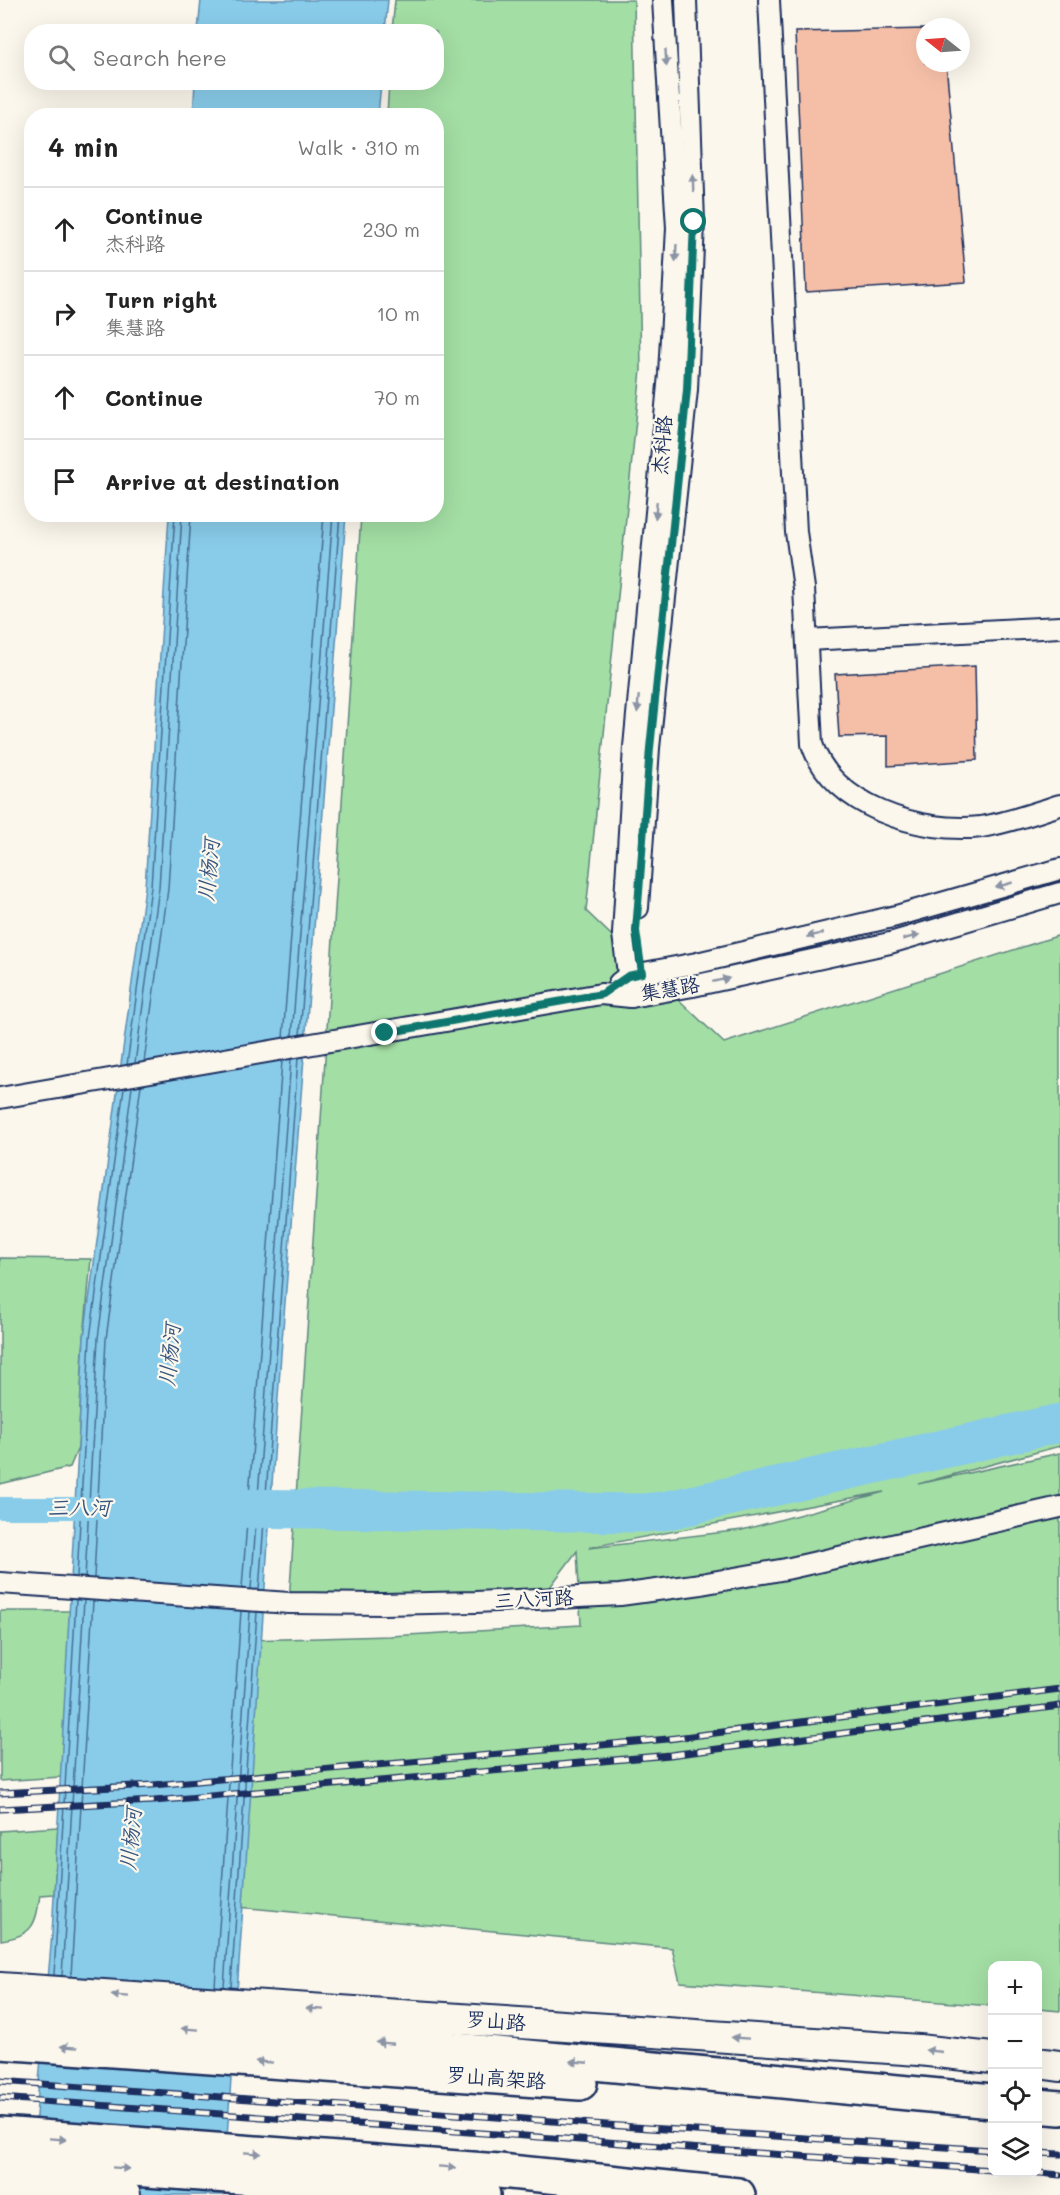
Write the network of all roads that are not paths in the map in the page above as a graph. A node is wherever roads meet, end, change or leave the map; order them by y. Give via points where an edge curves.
1 (663, 0) edge
2 (686, 0) edge
3 (770, 0) edge
4 (1060, 627) edge
5 (807, 640) junction
6 (1060, 805) edge
7 (1060, 869) edge
8 (1060, 893) edge
9 (635, 974) junction
10 (602, 994) junction
11 (638, 995) junction
12 (0, 1098) edge
13 (1060, 1507) edge
14 (0, 1583) edge
15 (0, 1988) edge
16 (0, 2016) edge
17 (0, 2042) edge
18 (988, 2057) edge
19 (1042, 2064) edge
20 (1060, 2066) edge
21 (988, 2101) edge
22 (1042, 2106) edge
23 (988, 2108) edge
24 (1060, 2108) edge
25 (1042, 2111) edge
26 (1060, 2113) edge
27 (0, 2134) edge
28 (0, 2159) edge
29 (0, 2185) edge
30 (125, 2195) edge
31 (483, 2195) edge
32 (738, 2195) edge

1 -> 9 street, 杰科路 via 677,228 669,375 634,747 623,934
9 -> 2 street, 杰科路 via 649,759 687,390 694,222
3 - 5 street via 796,532
4 - 5 street
5 - 6 street via 815,754 855,797 905,821 955,828 1002,823
7 -> 9 street, 集慧路 via 896,916
11 -> 8 street, 集慧路 via 890,943
9 - 10 street, 集慧路
9 - 11 street, 杰科路
10 - 11 street, 集慧路
10 - 12 street
13 - 14 street, 三八河路 via 786,1569 620,1594 452,1603 289,1603
18 -> 15 main road, 罗山路
21 -> 16 highway via 383,2043
23 -> 17 highway, 罗山高架路 via 506,2079
19 - 20 main road
22 - 24 highway
25 - 26 highway
27 -> 32 highway via 499,2171
28 -> 31 highway
29 - 30 main road

